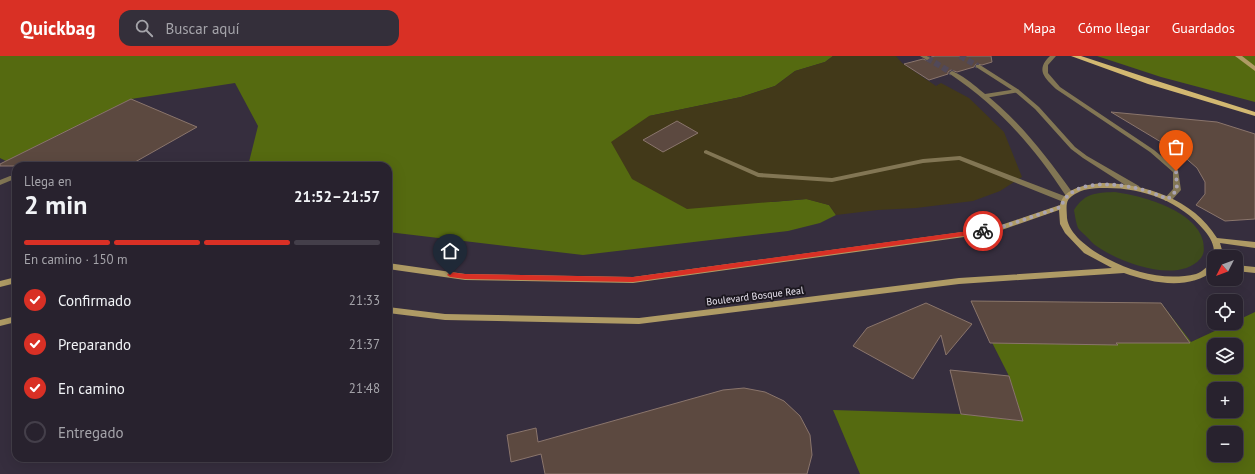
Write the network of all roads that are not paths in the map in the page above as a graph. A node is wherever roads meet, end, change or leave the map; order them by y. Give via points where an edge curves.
1 (1053, 56) edge
2 (1074, 56) edge
3 (1238, 56) edge
4 (978, 66) tunnel mouth
5 (1255, 69) edge
6 (952, 74) tunnel mouth
7 (1017, 91) junction
8 (985, 96) junction
9 (1255, 114) edge
10 (706, 152) dead end
11 (10, 178) dead end
12 (0, 183) edge
13 (1136, 188) junction
14 (1168, 199) junction
15 (1065, 200) junction
16 (1216, 240) junction
17 (1255, 245) edge
18 (1218, 250) edge
19 (392, 267) edge
20 (1243, 269) edge
21 (1125, 270) junction
22 (1255, 270) edge
23 (1207, 271) edge
24 (12, 281) edge
25 (0, 284) edge
26 (392, 310) edge
27 (12, 320) edge
28 (0, 323) edge

1 - 14 street via 1045,64 1044,70 1048,79 1152,151 1176,171 1177,190
2 - 9 main road
3 - 5 main road
4 - 7 street
6 - 8 street
7 - 8 street
7 - 13 street via 1037,108 1073,148
8 - 15 street via 1020,129 1046,162
10 - 15 street via 758,175 832,180 923,162 960,158
11 - 12 street
13 - 14 main road
13 - 15 main road via 1109,184 1086,187
14 - 16 main road via 1205,225
15 - 19 main road via 993,230 633,280 465,277
15 - 21 main road via 1066,228 1088,252
16 - 17 main road
16 - 18 main road
20 - 22 main road
21 - 23 main road via 1153,278 1180,280 1202,275
21 - 26 main road, Boulevard Bosque Real via 959,281 640,321 445,317
24 - 25 main road
27 - 28 main road

